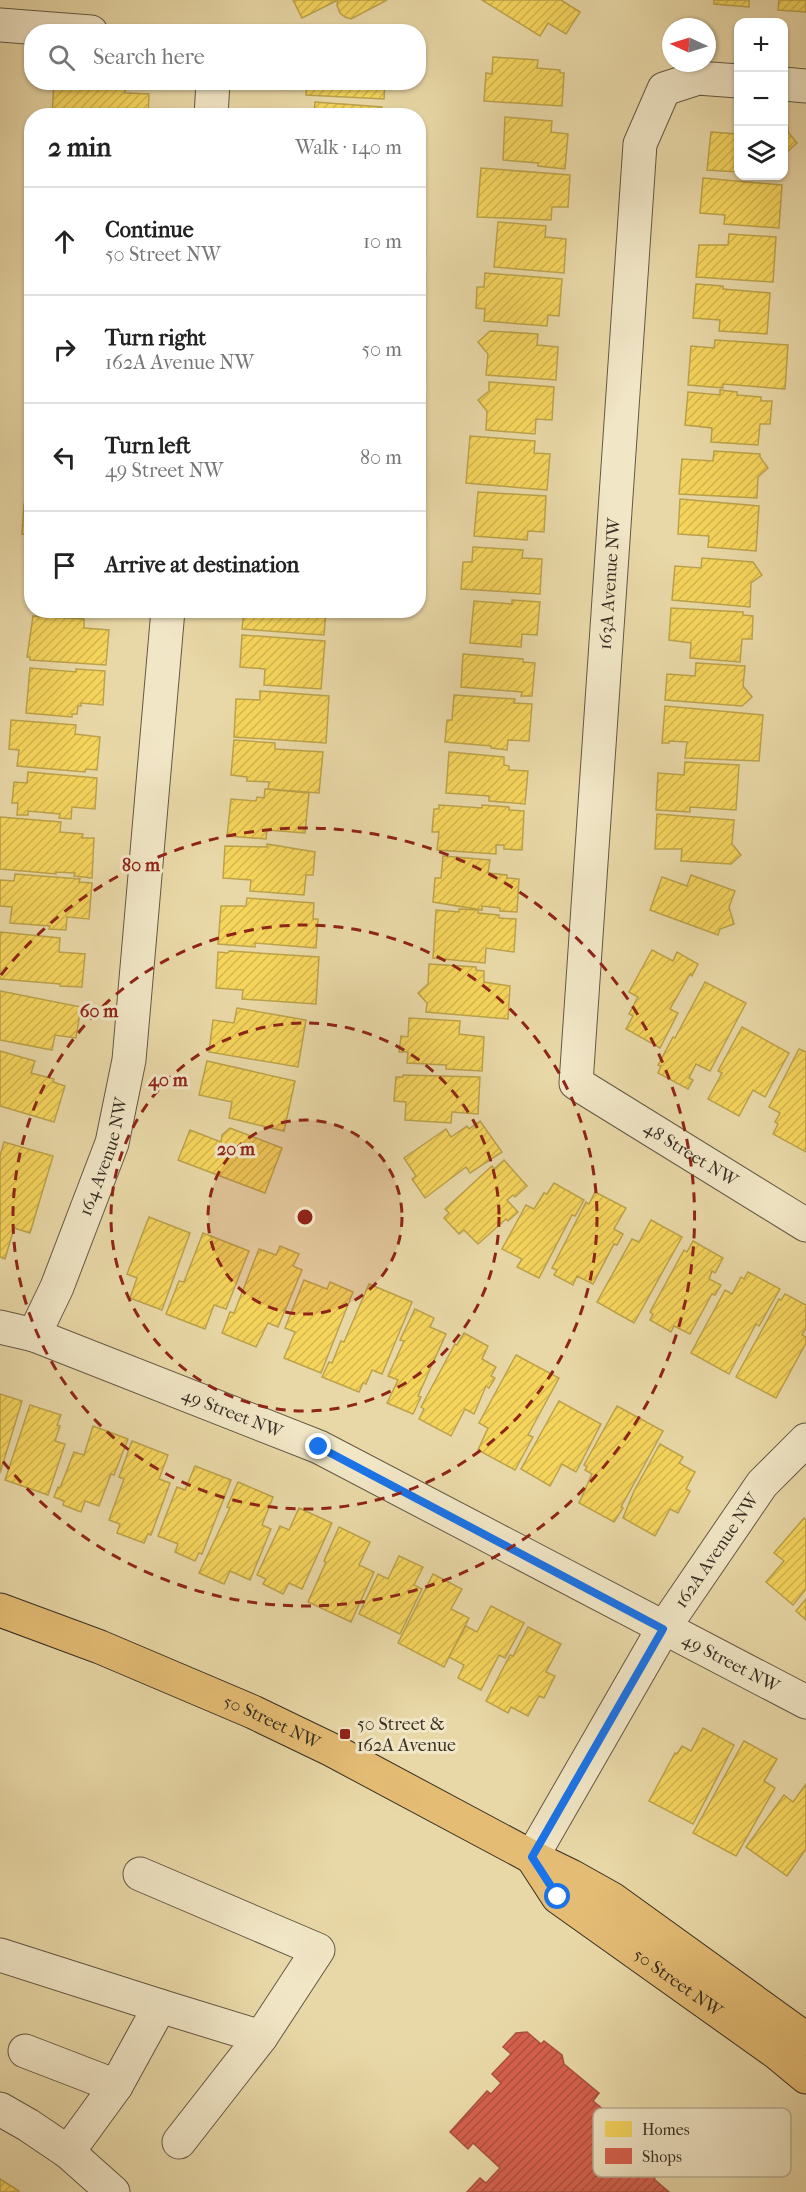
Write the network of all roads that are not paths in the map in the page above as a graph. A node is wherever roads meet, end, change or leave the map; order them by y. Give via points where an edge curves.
1 (0, 24) edge
2 (24, 26) edge
3 (734, 81) edge
4 (788, 84) edge
5 (806, 86) edge
6 (213, 90) edge
7 (211, 108) edge
8 (167, 618) edge
9 (576, 1083) joint
10 (806, 1225) edge
11 (0, 1327) edge
12 (34, 1335) junction
13 (806, 1440) edge
14 (0, 1610) edge
15 (663, 1629) junction
16 (806, 1702) edge
17 (532, 1857) junction
18 (140, 1874) dead end
19 (0, 1954) edge
20 (160, 2006) junction
21 (261, 2037) junction
22 (806, 2039) edge
23 (25, 2051) dead end
24 (806, 2077) edge
25 (116, 2086) junction
26 (0, 2109) edge
27 (179, 2142) dead end
28 (68, 2152) junction
29 (113, 2192) edge

1 - 2 street
3 - 9 street, 163A Avenue NW via 698,78 664,89 640,144
4 - 5 street
6 - 7 street
8 - 12 street, 164 Avenue NW via 129,1060 112,1143 57,1287
9 - 10 street, 48 Street NW
11 - 12 street, 49 Street NW
12 - 15 street, 49 Street NW via 319,1447
13 - 15 street, 162A Avenue NW via 762,1484
14 - 17 main road, 50 Street NW via 100,1647 253,1712 332,1749
15 - 16 street, 49 Street NW
15 - 17 street, 162A Avenue NW
17 - 22 main road, 50 Street NW via 612,1899
17 - 24 main road, 50 Street NW via 558,1897
18 - 21 street via 318,1950
19 - 20 street
20 - 21 street
20 - 25 street
21 - 27 street
23 - 25 street
25 - 28 street
26 - 28 street
28 - 29 street

